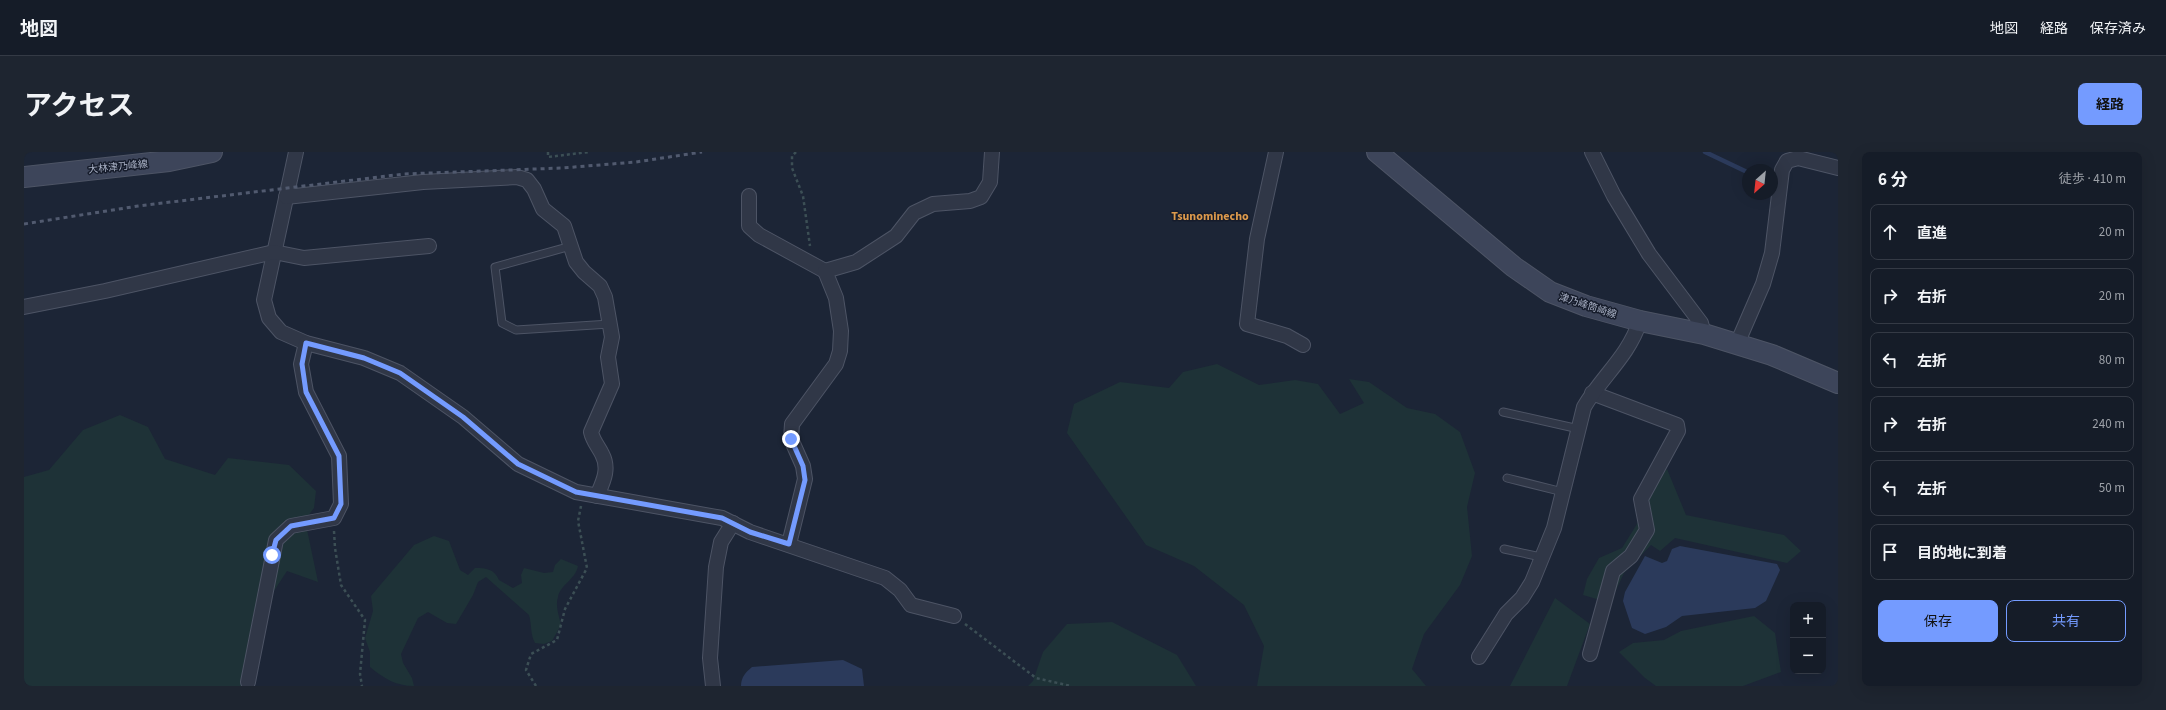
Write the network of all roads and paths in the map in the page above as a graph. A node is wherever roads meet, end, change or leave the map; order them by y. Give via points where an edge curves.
1 (212, 152) edge
2 (296, 152) edge
3 (548, 152) edge
4 (796, 152) edge
5 (992, 152) edge
6 (1276, 152) edge
7 (1377, 152) edge
8 (1592, 152) edge
9 (589, 153) edge
10 (1838, 168) edge
11 (24, 177) edge
12 (749, 196) dead end
13 (286, 197) junction
14 (429, 246) dead end
15 (571, 246) junction
16 (274, 252) junction
17 (819, 268) junction
18 (24, 307) edge
19 (1640, 321) junction
20 (610, 324) junction
21 (1704, 334) junction
22 (306, 343) junction
23 (1737, 344) junction
24 (1303, 345) dead end
25 (1838, 383) edge
26 (1592, 393) junction
27 (1502, 412) dead end
28 (1579, 429) junction
29 (1506, 478) dead end
30 (1564, 492) junction
31 (590, 495) junction
32 (334, 518) junction
33 (733, 523) junction
34 (789, 544) junction
35 (1504, 549) dead end
36 (1541, 557) junction
37 (954, 616) joint
38 (1590, 654) dead end
39 (1479, 657) dead end
40 (248, 682) dead end
41 (362, 686) edge
42 (536, 686) edge
43 (713, 686) edge
44 (1071, 686) edge

1 - 11 main road, 大林津乃峰線 via 169,161
2 - 13 street
3 - 9 path via 548,157
4 - 17 path via 792,156 792,168 804,196
5 - 17 street via 990,182 981,197 970,201 933,204 914,213 896,236 856,262
6 - 24 street via 1257,239 1247,324 1287,336
7 - 19 main road, 津乃峰筒崎線 via 1514,267 1550,292 1586,306
8 - 21 street via 1641,241 1701,323
10 - 23 street via 1798,158 1787,161 1782,170 1772,252 1763,284
12 - 17 street via 749,226 759,236
13 - 15 street via 423,182 517,177 527,180 543,209 564,226
13 - 16 street
14 - 16 street via 304,258
15 - 20 street via 576,262 600,286 605,297
15 - 20 lane via 495,267 502,323 516,330
16 - 18 street
16 - 22 street via 264,300 269,318 281,332
17 - 34 street via 836,298 841,332 840,352 836,364 792,424 791,439 803,466 805,480
19 - 21 main road, 津乃峰筒崎線
19 - 26 street via 1634,338 1613,369
20 - 31 street via 612,345 608,357 612,384 591,432 603,455 605,478
21 - 23 main road, 津乃峰筒崎線
22 - 31 street via 364,358 400,373 463,417 518,464 576,492
22 - 32 street via 302,364 306,392 339,456 341,504
23 - 25 main road, 津乃峰筒崎線 via 1772,355
26 - 28 street via 1584,407
26 - 38 street via 1677,425 1678,431 1641,499 1647,530 1631,556 1613,571
27 - 28 lane
28 - 30 street
29 - 30 lane
30 - 36 street via 1554,528
31 - 33 street via 722,518
31 - 42 path via 578,521 587,568 565,610 557,640 530,654 526,670
32 - 40 street via 291,526 276,540
32 - 41 path via 335,548 341,585 365,620 360,674
33 - 34 street via 750,532
33 - 43 street via 721,542 716,567 710,658
34 - 37 street via 885,578 900,590 911,605
35 - 36 lane
36 - 39 street via 1532,582 1522,598 1506,614
37 - 44 path via 1036,678

